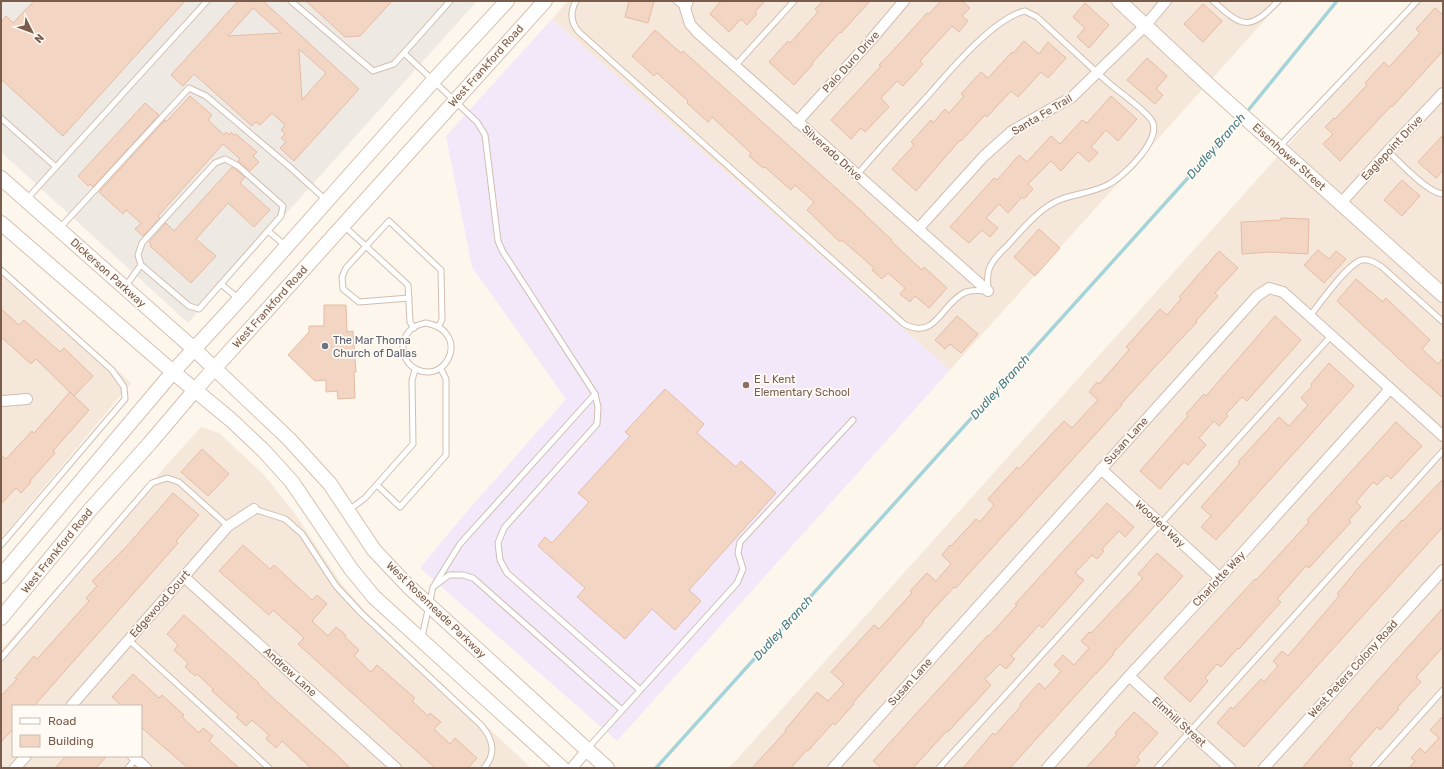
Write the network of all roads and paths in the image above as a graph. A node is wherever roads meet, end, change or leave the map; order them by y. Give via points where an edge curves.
1 (207, 1) edge
2 (291, 1) edge
3 (450, 1) edge
4 (507, 1) edge
5 (545, 1) edge
6 (576, 1) edge
7 (676, 1) edge
8 (794, 1) edge
9 (904, 1) edge
10 (1118, 1) edge
11 (1166, 1) edge
12 (1214, 1) edge
13 (1278, 1) edge
14 (1417, 1) edge
15 (686, 5) edge
16 (1145, 26) junction
17 (404, 53) junction
18 (735, 66) junction
19 (1098, 73) junction
20 (434, 80) junction
21 (1443, 93) edge
22 (455, 101) junction
23 (1, 118) edge
24 (797, 122) junction
25 (1275, 143) junction
26 (1388, 151) junction
27 (56, 167) junction
28 (856, 175) junction
29 (1, 178) edge
30 (1443, 194) edge
31 (26, 200) junction
32 (327, 201) junction
33 (1341, 203) junction
34 (1, 222) edge
35 (343, 225) junction
36 (918, 229) junction
37 (59, 230) junction
38 (268, 231) junction
39 (366, 246) junction
40 (287, 247) junction
41 (141, 266) junction
42 (1, 270) edge
43 (221, 284) junction
44 (124, 288) junction
45 (988, 291) junction
46 (1443, 295) edge
47 (409, 298) junction
48 (240, 299) junction
49 (1310, 316) junction
50 (1443, 322) edge
51 (438, 327) junction
52 (414, 328) junction
53 (1331, 336) junction
54 (194, 349) junction
55 (214, 368) junction
56 (441, 369) junction
57 (415, 370) junction
58 (173, 372) junction
59 (1390, 389) junction
60 (195, 390) junction
61 (595, 394) junction
62 (27, 399) dead end
63 (2, 401) edge
64 (852, 420) dead end
65 (1443, 436) edge
66 (1443, 452) edge
67 (1101, 469) junction
68 (377, 485) junction
69 (254, 509) joint
70 (348, 510) junction
71 (1160, 524) junction
72 (228, 526) junction
73 (1, 545) edge
74 (1443, 570) edge
75 (1, 576) edge
76 (184, 577) junction
77 (1220, 578) junction
78 (433, 587) junction
79 (429, 606) junction
80 (1, 618) edge
81 (129, 640) junction
82 (421, 640) junction
83 (1, 658) edge
84 (1129, 676) junction
85 (640, 690) junction
86 (1443, 690) edge
87 (74, 705) edge
88 (622, 710) junction
89 (1190, 732) junction
90 (587, 750) junction
91 (25, 757) edge
92 (135, 758) edge
93 (603, 765) edge
94 (15, 768) edge
95 (128, 768) edge
96 (146, 768) edge
97 (269, 768) edge
98 (396, 768) edge
99 (484, 768) edge
100 (562, 768) edge
101 (572, 768) edge
102 (833, 768) edge
103 (939, 768) edge
104 (1047, 768) edge
105 (1157, 768) edge
106 (1230, 768) edge
107 (1264, 768) edge
108 (1373, 768) edge

1 - 27 lane
2 - 17 lane via 373,71 394,64
3 - 17 lane
4 - 20 main road
5 - 22 main road, West Frankford Road
6 - 45 lane via 572,22 579,32 904,324 917,329 927,327 963,293
7 - 15 lane
8 - 18 lane
9 - 24 street, Palo Duro Drive
10 - 16 main road, Eisenhower Street
11 - 16 street, Santa Fe Trail
12 - 13 lane via 1239,22 1251,22 1262,16
14 - 25 lane
15 - 18 street, Silverado Drive via 690,24
16 - 19 street, Santa Fe Trail
16 - 25 main road, Eisenhower Street
17 - 20 lane
18 - 24 street, Silverado Drive
19 - 28 lane via 1031,13 1018,12 979,40
19 - 36 street, Santa Fe Trail via 1072,97 1012,130 984,156
19 - 45 lane via 1144,112 1152,122 1154,129 1151,142 1125,172 1110,184 1059,201 1036,215 995,258 987,276
20 - 22 lane
20 - 32 main road
21 - 26 street, Eaglepoint Drive
22 - 35 main road, West Frankford Road
22 - 61 lane via 477,122 485,135 498,241 503,252
23 - 27 lane
24 - 28 street, Silverado Drive
25 - 33 main road, Eisenhower Street
26 - 30 lane via 1428,188
26 - 33 street, Eaglepoint Drive
27 - 31 lane
28 - 36 street, Silverado Drive
29 - 31 main road, Dickerson Parkway
31 - 37 main road, Dickerson Parkway
32 - 37 lane via 206,96 189,88
32 - 40 main road
33 - 46 main road, Eisenhower Street
34 - 58 main road
35 - 39 lane
35 - 55 main road, West Frankford Road
36 - 45 street, Silverado Drive
37 - 44 main road, Dickerson Parkway
38 - 40 lane
38 - 41 lane via 281,216 283,206 238,166 225,159 215,163 142,243 138,255
38 - 43 lane
39 - 47 lane via 408,285
39 - 47 lane via 346,268 342,277 344,289 359,302
39 - 51 lane via 388,221 441,270 442,320
40 - 48 main road
41 - 43 lane via 189,306 199,308
41 - 44 lane
42 - 73 lane via 112,370 124,387 125,399
43 - 48 lane
44 - 54 main road, Dickerson Parkway
47 - 52 lane via 410,322
48 - 54 main road
49 - 50 lane via 1347,269 1356,262 1371,260
49 - 53 street, Susan Lane
49 - 67 street, Susan Lane via 1283,292 1269,288 1257,296
51 - 52 lane via 426,323
51 - 56 lane via 448,335 452,347 449,358
52 - 57 lane via 405,338 402,349 406,360
53 - 59 street, Susan Lane
53 - 71 lane
54 - 55 main road, Dickerson Parkway
54 - 58 main road
55 - 60 main road, West Frankford Road
55 - 70 main road, West Rosemeade Parkway via 321,472
56 - 57 lane via 428,372
56 - 68 lane via 446,379 446,455 400,507
57 - 68 lane via 412,380 413,444
58 - 60 main road
58 - 75 main road
59 - 65 street, Susan Lane
59 - 77 street, Charlotte Way
60 - 80 main road, West Frankford Road via 90,510
60 - 82 main road via 264,451 292,482 374,597
61 - 78 lane via 460,544
61 - 85 lane via 598,407 597,424 504,528 498,543 500,560 507,573
62 - 63 street
64 - 85 lane via 740,542 738,553 743,569 737,583
66 - 89 lane
67 - 71 street, Wooded Way
67 - 102 street, Susan Lane
68 - 70 lane via 365,498
69 - 72 street, Edgewood Court
69 - 99 lane via 285,519 298,530 336,586 361,613 489,734 493,745 491,757
70 - 79 main road, West Rosemeade Parkway via 374,550
71 - 77 street, Wooded Way
71 - 103 lane
72 - 76 street, Edgewood Court
72 - 83 lane via 179,482 167,478 152,483
74 - 107 street, West Peters Colony Road
76 - 81 street, Edgewood Court
76 - 98 street, Andrew Lane
77 - 84 street, Charlotte Way
78 - 79 lane
78 - 88 lane via 449,575 473,578
79 - 82 lane
79 - 90 main road, West Rosemeade Parkway
81 - 87 street, Edgewood Court
81 - 97 lane
82 - 100 main road
84 - 89 street, Elmhill Street
84 - 104 street, Charlotte Way
85 - 88 lane
86 - 108 lane
88 - 90 lane
89 - 105 lane
89 - 106 street, Elmhill Street
90 - 93 main road, West Rosemeade Parkway
90 - 101 street
91 - 94 street
92 - 95 lane
92 - 96 street

